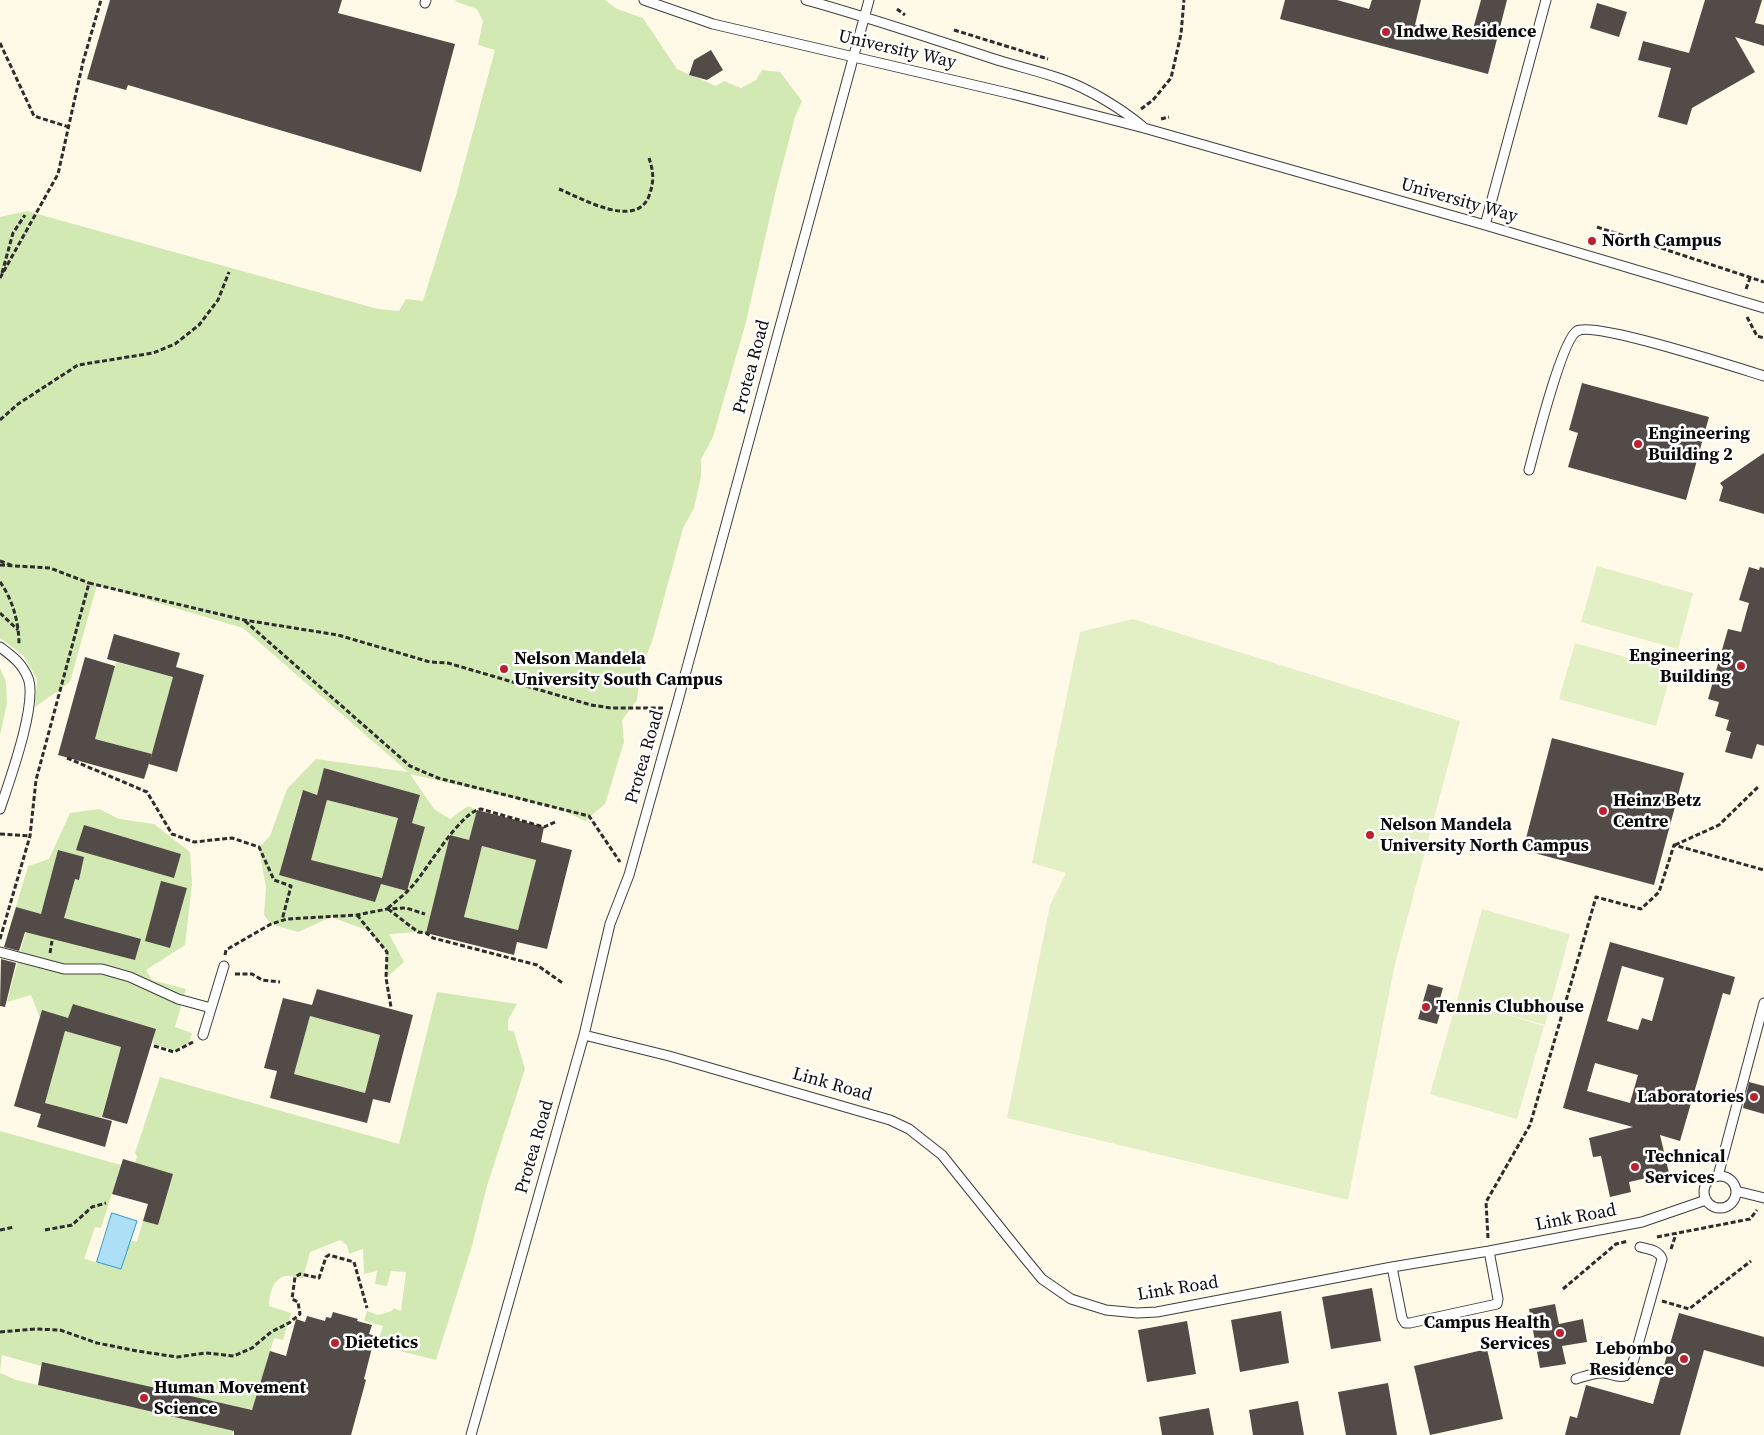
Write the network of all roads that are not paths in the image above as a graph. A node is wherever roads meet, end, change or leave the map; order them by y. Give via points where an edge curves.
1 (644, 0) edge
2 (806, 0) edge
3 (869, 0) edge
4 (1546, 0) edge
5 (865, 16) junction
6 (853, 56) junction
7 (1144, 128) junction
8 (1485, 224) junction
9 (1764, 308) edge
10 (1764, 376) edge
11 (1529, 470) dead end
12 (0, 647) edge
13 (0, 809) edge
14 (0, 952) edge
15 (223, 970) road end
16 (1764, 1003) edge
17 (211, 1008) junction
18 (584, 1034) junction
19 (203, 1035) road end
20 (1718, 1176) junction
21 (1736, 1191) junction
22 (1764, 1198) edge
23 (1706, 1200) junction
24 (1636, 1243) road end
25 (1489, 1251) junction
26 (1392, 1267) junction
27 (1576, 1379) dead end
28 (471, 1435) edge

1 - 6 lane, University Way via 713,24
2 - 5 lane, University Way
3 - 5 lane, Protea Road
4 - 8 lane
5 - 6 lane, Protea Road
5 - 7 lane, University Way via 1064,80 1128,114
6 - 7 lane, University Way
6 - 18 lane, Protea Road via 676,708 629,875 610,924
7 - 8 lane, University Way
8 - 9 lane, University Way
10 - 11 lane via 1601,331 1576,331 1568,342 1553,386
12 - 13 lane via 18,661 29,679 26,723
14 - 17 lane via 64,969 102,969 130,977 178,1000
15 - 17 lane
16 - 20 lane
17 - 19 lane
18 - 26 lane, Link Road via 864,1111 909,1129 942,1155 1042,1279 1071,1299 1096,1307 1122,1313 1157,1312
18 - 28 lane, Protea Road
20 - 21 lane via 1728,1178
20 - 23 lane via 1705,1185
21 - 22 lane
21 - 23 lane via 1733,1201 1724,1208 1714,1207
23 - 25 lane, Link Road via 1642,1222
24 - 27 lane via 1659,1253 1662,1259 1632,1366 1625,1376 1596,1373
25 - 26 lane, Link Road
25 - 26 lane via 1497,1304 1410,1323 1405,1323 1402,1318

